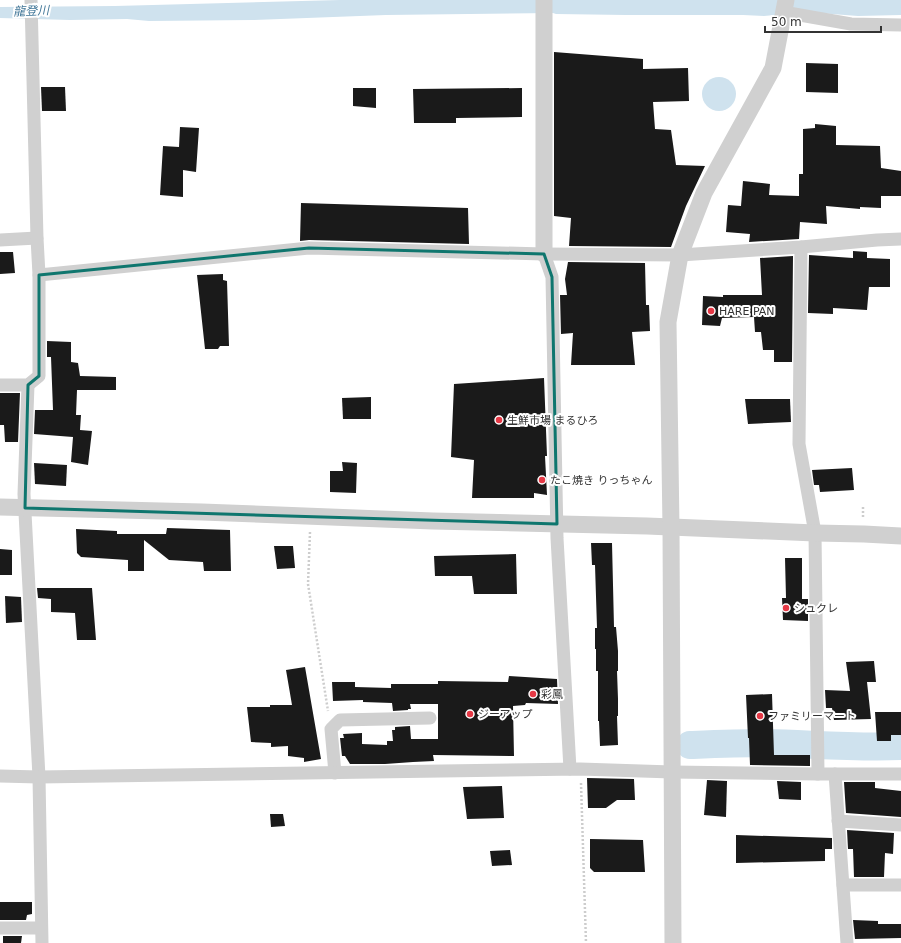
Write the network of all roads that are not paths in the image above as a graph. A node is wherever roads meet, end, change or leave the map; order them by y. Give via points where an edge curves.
1 (31, 0) edge
2 (544, 0) edge
3 (784, 6) edge
4 (901, 25) edge
5 (36, 238) junction
6 (901, 239) edge
7 (0, 240) edge
8 (801, 247) junction
9 (544, 254) junction
10 (680, 255) junction
11 (39, 275) junction
12 (28, 384) junction
13 (0, 385) edge
14 (0, 507) edge
15 (25, 508) junction
16 (557, 524) junction
17 (671, 528) junction
18 (815, 533) junction
19 (901, 536) edge
20 (430, 718) dead end
21 (575, 769) junction
22 (672, 772) junction
23 (335, 773) junction
24 (818, 774) junction
25 (835, 774) junction
26 (901, 774) edge
27 (0, 776) edge
28 (39, 777) junction
29 (838, 821) junction
30 (901, 825) edge
31 (843, 885) junction
32 (901, 885) edge
33 (0, 928) edge
34 (41, 928) junction
35 (42, 943) edge
36 (673, 943) edge
37 (847, 943) edge

1 - 5 street
2 - 9 street
3 - 4 street via 851,24
3 - 10 street via 773,68 704,193
5 - 7 street
5 - 11 street
6 - 8 street
8 - 10 street
8 - 18 street via 799,444
9 - 10 street
9 - 11 street via 310,248
9 - 16 street via 552,277
10 - 17 street via 668,322
11 - 12 street via 39,376
12 - 13 street
12 - 15 street
14 - 15 street
15 - 16 street
15 - 28 street
16 - 17 street
16 - 21 street
17 - 18 street
17 - 22 street
18 - 19 street
18 - 24 street
20 - 23 street via 340,720 331,729
21 - 22 street
21 - 23 street
22 - 24 street
22 - 36 street
23 - 28 street
24 - 25 street
25 - 26 street
25 - 29 street
27 - 28 street
28 - 34 street
29 - 30 street
29 - 31 street
31 - 32 street
31 - 37 street
33 - 34 street
34 - 35 street

